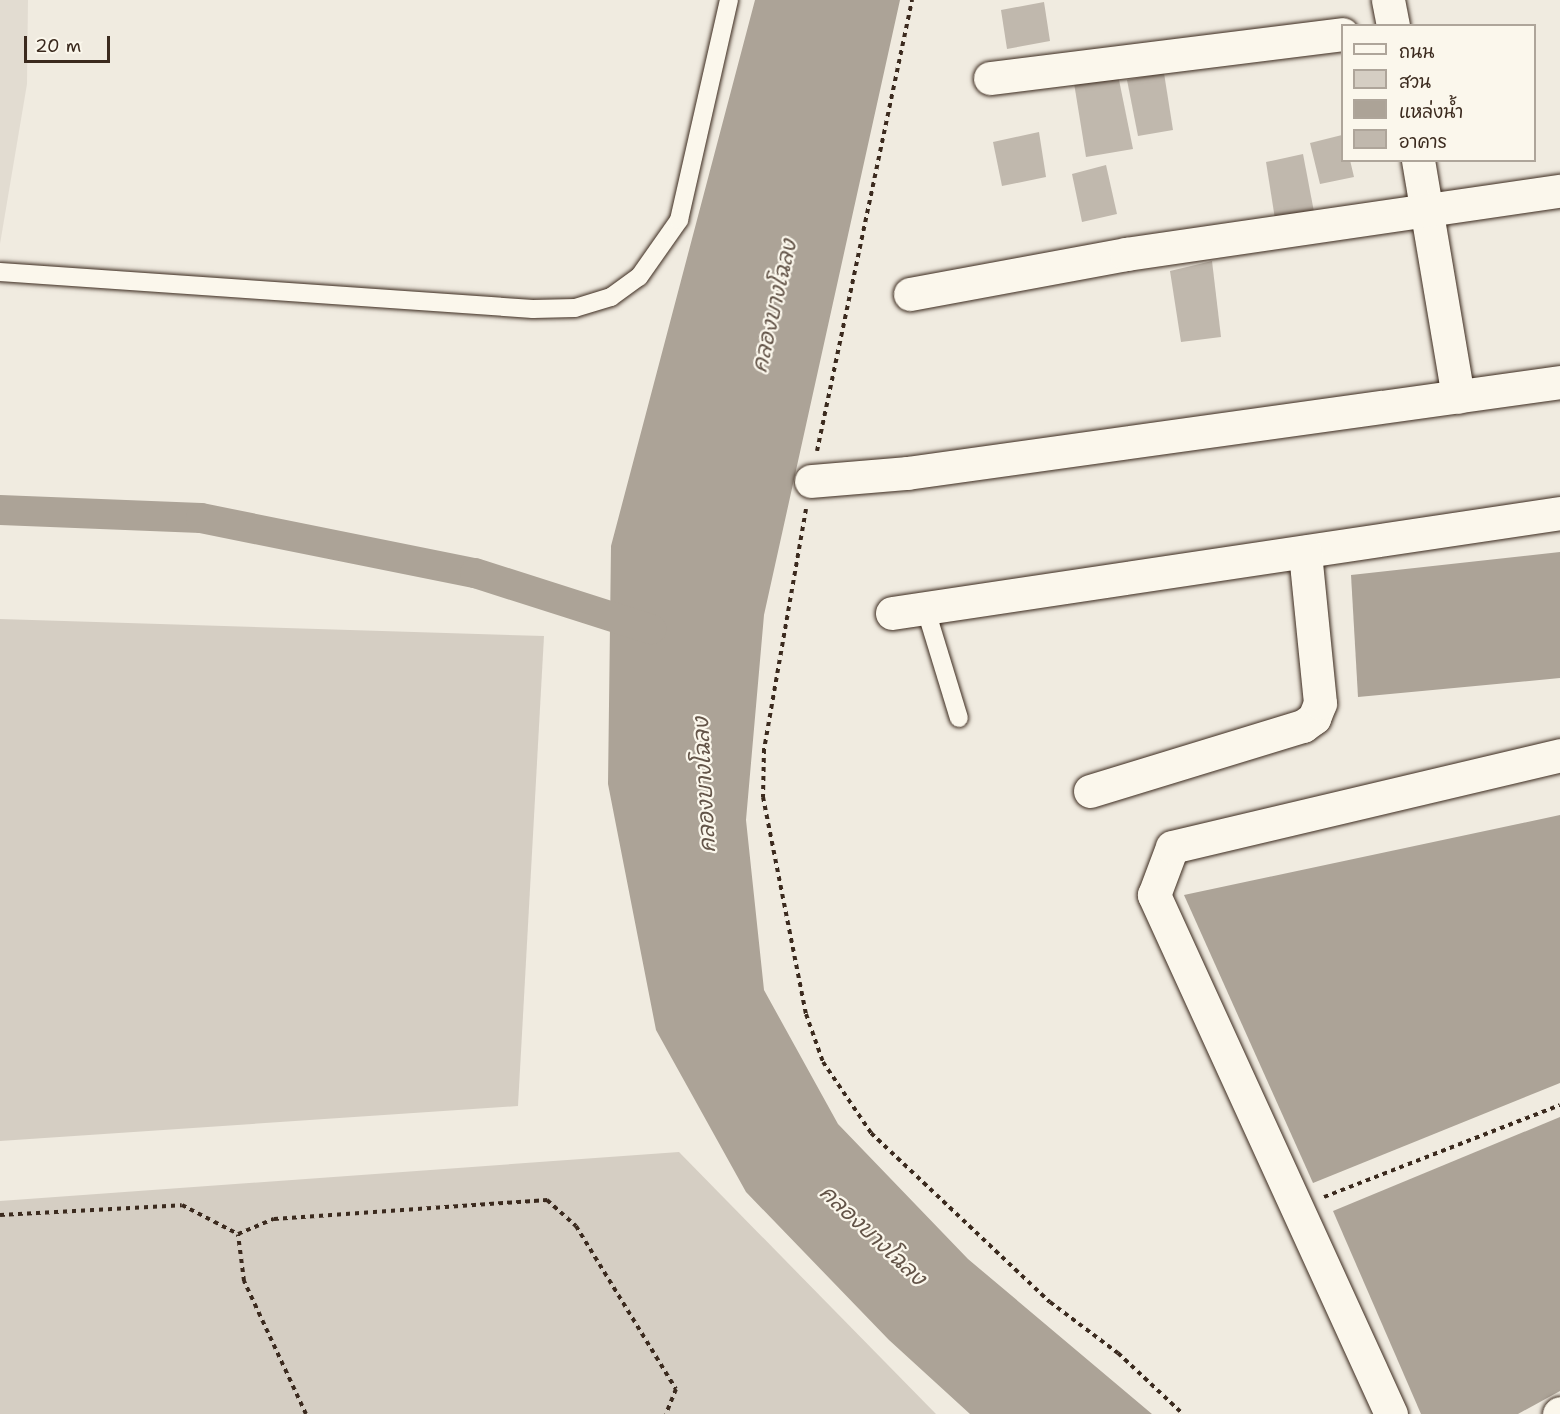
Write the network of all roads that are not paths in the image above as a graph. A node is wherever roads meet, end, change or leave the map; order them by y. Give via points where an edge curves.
1 (729, 0) edge
2 (1388, 0) edge
3 (1393, 24) edge
4 (1341, 34) edge
5 (990, 78) dead end
6 (1418, 162) edge
7 (1560, 191) edge
8 (1427, 210) junction
9 (0, 272) edge
10 (910, 294) dead end
11 (1560, 382) edge
12 (1458, 397) junction
13 (820, 481) road end
14 (1560, 513) edge
15 (1305, 552) junction
16 (925, 607) junction
17 (892, 613) dead end
18 (959, 718) dead end
19 (1560, 755) edge
20 (1090, 791) dead end
21 (1391, 1414) edge

1 - 9 lane via 679,220 639,277 611,297 575,308 533,309
2 - 3 street
4 - 5 street
6 - 8 street
7 - 8 street
8 - 10 street via 1126,254
8 - 12 street
11 - 12 street
12 - 13 street
14 - 15 street
15 - 16 street
15 - 20 street via 1320,703 1314,718 1303,726
16 - 17 street
16 - 18 lane
19 - 21 street via 1172,848 1154,894

